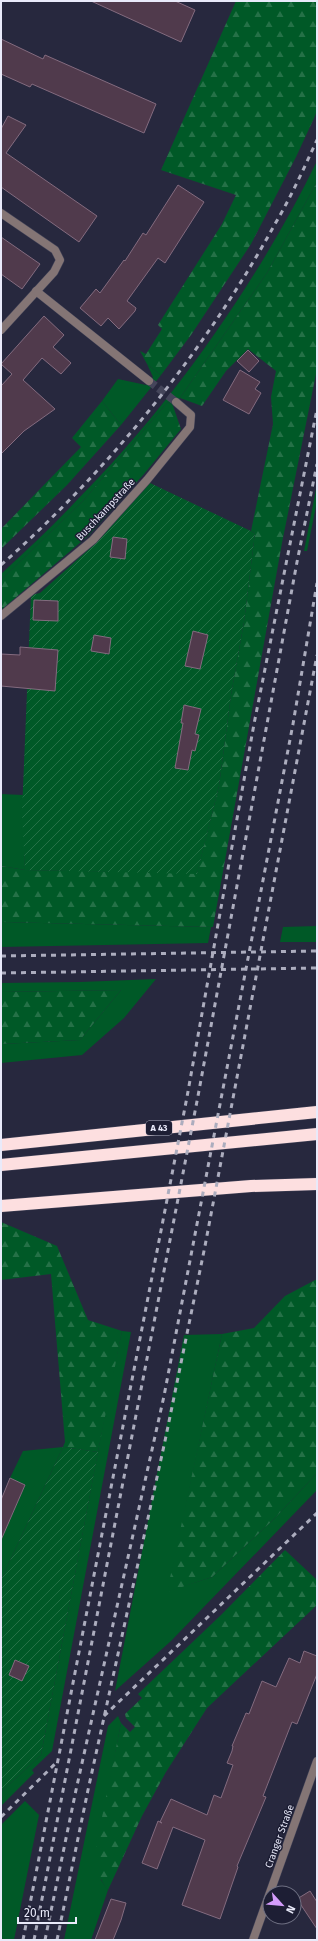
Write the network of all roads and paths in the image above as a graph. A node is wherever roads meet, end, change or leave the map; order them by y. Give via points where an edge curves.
1 (1, 213) edge
2 (36, 291) junction
3 (1, 330) edge
4 (149, 381) tunnel mouth
5 (176, 402) tunnel mouth
6 (1, 616) edge
7 (317, 1112) edge
8 (317, 1134) edge
9 (1, 1145) edge
10 (1, 1165) edge
11 (317, 1184) edge
12 (1, 1206) edge
13 (317, 1761) edge
14 (253, 1940) edge

1 - 2 street via 55,250 58,255 58,266
2 - 3 street
2 - 4 street
5 - 6 street, Buschkampstraße via 191,416 190,427 93,540
7 - 9 highway, A 43
8 - 10 highway, A 43
11 - 12 highway via 251,1186
13 - 14 street, Cranger Straße

